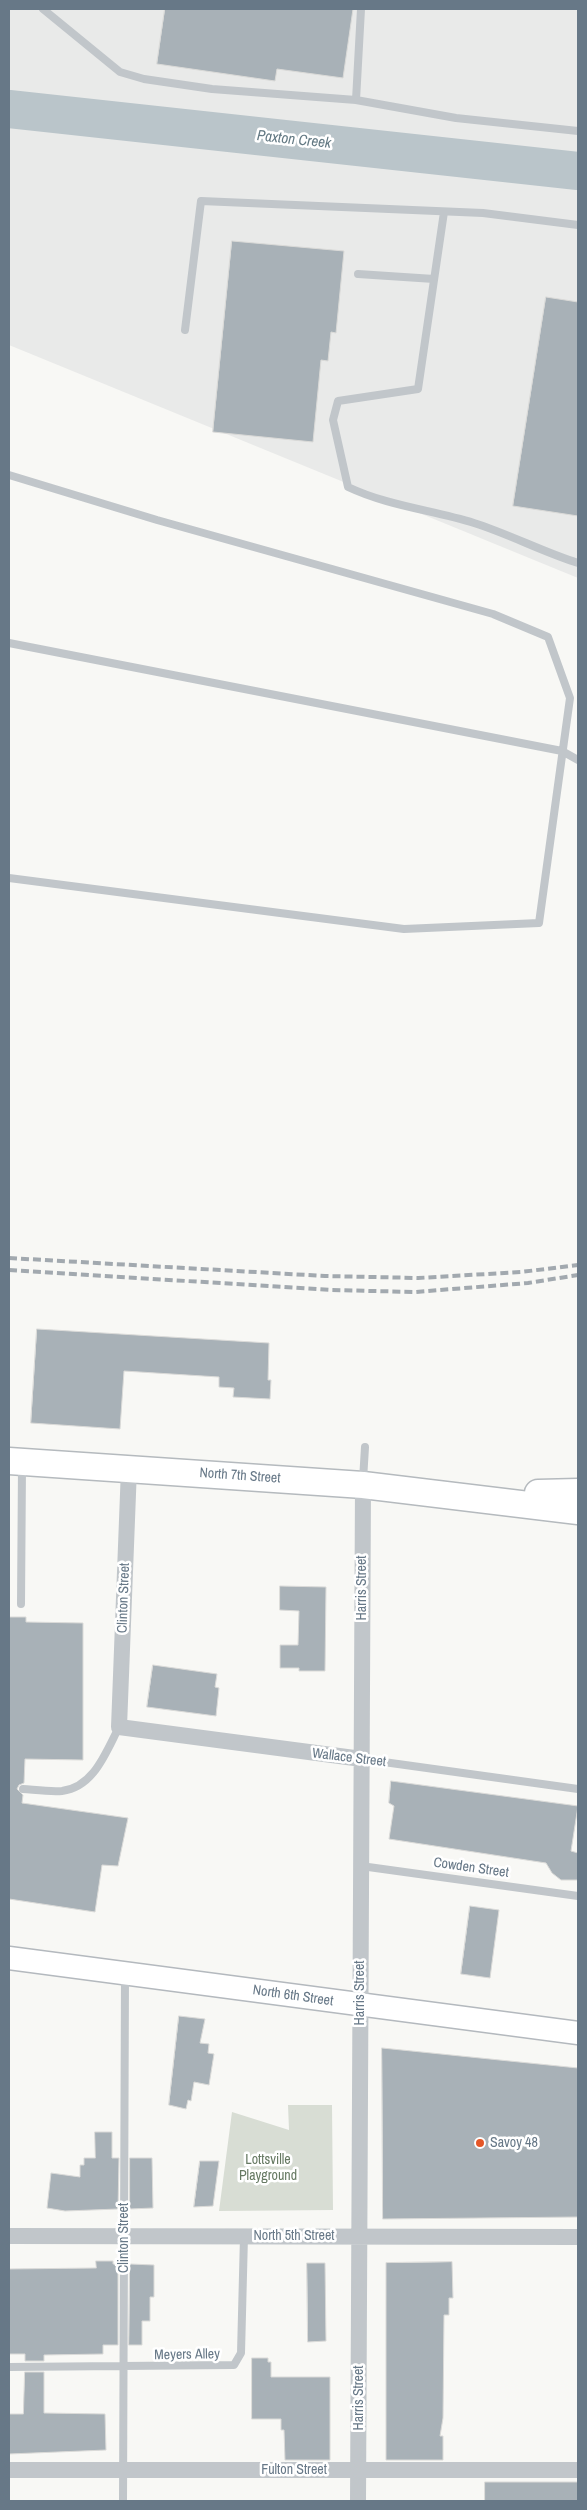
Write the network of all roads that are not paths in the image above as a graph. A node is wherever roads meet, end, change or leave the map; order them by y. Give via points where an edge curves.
1 (43, 9) edge
2 (361, 9) edge
3 (356, 100) junction
4 (578, 131) edge
5 (444, 212) junction
6 (578, 225) edge
7 (358, 274) dead end
8 (434, 279) junction
9 (185, 330) dead end
10 (9, 475) edge
11 (578, 563) edge
12 (9, 643) edge
13 (562, 752) junction
14 (578, 760) edge
15 (9, 878) edge
16 (365, 1447) dead end
17 (16, 1461) edge
18 (128, 1468) junction
19 (363, 1485) junction
20 (578, 1492) edge
21 (470, 1496) junction
22 (578, 1511) edge
23 (21, 1604) dead end
24 (119, 1727) junction
25 (362, 1759) junction
26 (23, 1789) dead end
27 (578, 1789) edge
28 (361, 1866) junction
29 (578, 1896) edge
30 (9, 1958) edge
31 (126, 1974) junction
32 (360, 2005) junction
33 (578, 2033) edge
34 (9, 2236) edge
35 (124, 2236) junction
36 (244, 2236) junction
37 (359, 2236) junction
38 (578, 2237) edge
39 (9, 2367) edge
40 (124, 2368) junction
41 (9, 2470) edge
42 (123, 2470) junction
43 (358, 2470) junction
44 (578, 2470) edge
45 (123, 2501) edge
46 (358, 2501) edge

1 - 3 lane via 120,72 144,80 212,89
2 - 3 lane
3 - 4 lane via 456,118
5 - 6 lane via 483,213
5 - 8 lane
5 - 9 lane via 201,202
7 - 8 lane
8 - 11 lane via 418,389 338,401 333,420 348,487 370,498 474,523
10 - 13 lane via 493,614 548,637 570,698
12 - 13 lane
13 - 14 lane
13 - 15 lane via 539,923 404,929
16 - 19 lane
17 - 18 main road, North 7th Street
17 - 23 lane
18 - 19 main road, North 7th Street
18 - 24 street, Clinton Street
19 - 21 main road, North 7th Street
19 - 25 street, Harris Street
20 - 21 main road, North 7th Street
21 - 22 main road, North 7th Street
24 - 25 street, Wallace Street
24 - 26 lane via 101,1762 78,1786 63,1791
25 - 27 lane, Wallace Street
25 - 28 street, Harris Street
28 - 29 lane, Cowden Street
28 - 32 street, Harris Street
30 - 31 main road, North 6th Street
31 - 32 main road, North 6th Street
31 - 35 lane, Clinton Street
32 - 33 main road, North 6th Street
32 - 37 street, Harris Street
34 - 35 street, North 5th Street
35 - 36 street, North 5th Street
35 - 40 lane, Clinton Street
36 - 37 street, North 5th Street
36 - 40 lane, Meyers Alley via 241,2353 236,2363 230,2367
37 - 38 street, North 5th Street
37 - 43 street, Harris Street
39 - 40 lane, Meyers Alley
40 - 42 lane, Clinton Street
41 - 42 street, Fulton Street
42 - 43 street, Fulton Street
42 - 45 lane, Clinton Street
43 - 44 street, Fulton Street
43 - 46 street, Harris Street

